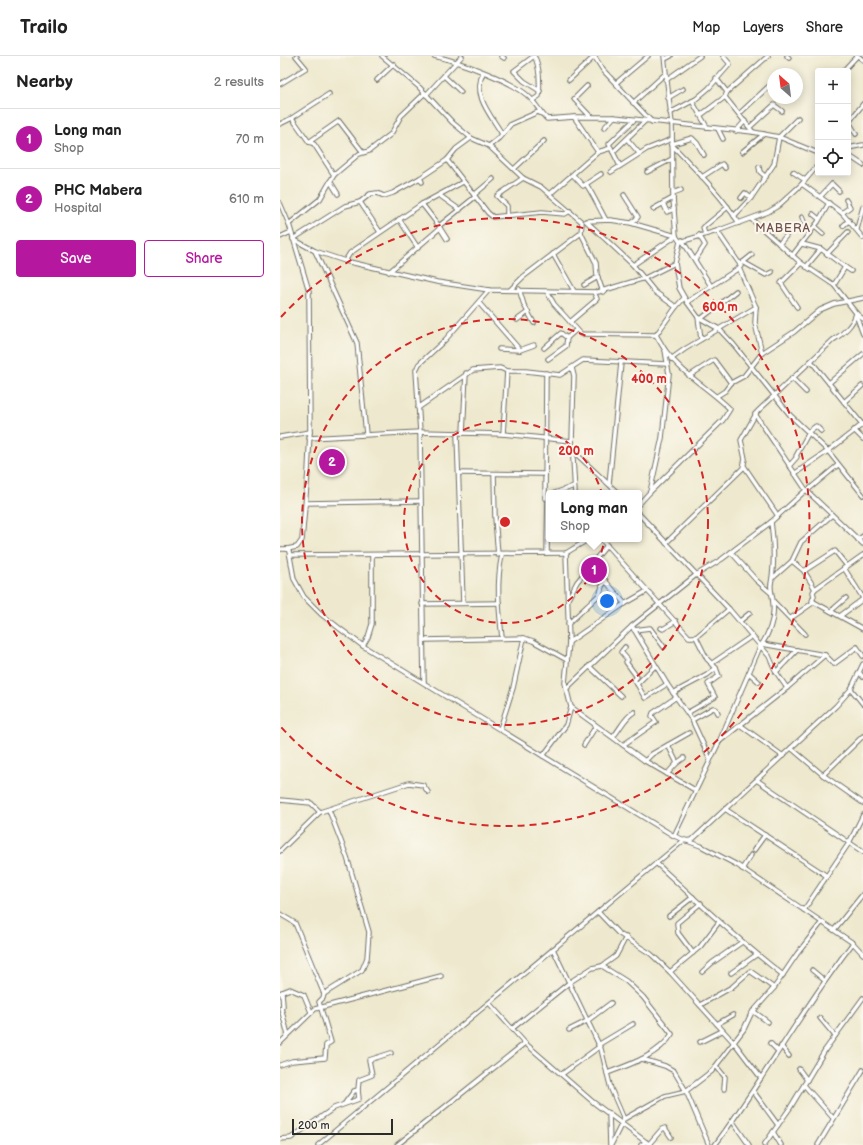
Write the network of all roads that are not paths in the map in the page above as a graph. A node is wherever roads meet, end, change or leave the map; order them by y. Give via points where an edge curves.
1 (296, 56) edge
2 (434, 56) edge
3 (462, 56) edge
4 (534, 56) edge
5 (595, 56) edge
6 (648, 56) edge
7 (671, 56) edge
8 (700, 56) edge
9 (723, 56) edge
10 (768, 56) edge
11 (857, 56) edge
12 (385, 57) edge
13 (664, 58) edge
14 (863, 60) edge
15 (457, 62) junction
16 (394, 64) junction
17 (846, 68) edge
18 (483, 73) junction
19 (665, 74) junction
20 (444, 76) junction
21 (716, 78) junction
22 (377, 80) dead end
23 (569, 80) dead end
24 (666, 80) junction
25 (616, 83) junction
26 (280, 84) edge
27 (587, 86) dead end
28 (767, 88) edge
29 (683, 89) dead end
30 (540, 91) junction
31 (461, 92) dead end
32 (727, 92) junction
33 (329, 94) dead end
34 (426, 94) junction
35 (725, 97) junction
36 (668, 98) junction
37 (533, 100) junction
38 (692, 101) junction
39 (633, 103) junction
40 (863, 104) edge
41 (782, 111) dead end
42 (670, 113) junction
43 (542, 114) junction
44 (739, 114) junction
45 (701, 115) junction
46 (590, 116) junction
47 (574, 117) junction
48 (614, 117) junction
49 (292, 118) junction
50 (798, 118) dead end
51 (851, 118) edge
52 (634, 120) junction
53 (645, 121) junction
54 (744, 121) junction
55 (652, 122) junction
56 (280, 124) edge
57 (672, 124) junction
58 (851, 126) edge
59 (707, 127) junction
60 (750, 127) junction
61 (604, 128) dead end
62 (718, 129) junction
63 (736, 131) junction
64 (753, 132) junction
65 (502, 134) junction
66 (764, 134) junction
67 (856, 134) dead end
68 (779, 137) junction
69 (471, 138) junction
70 (627, 139) junction
71 (672, 139) junction
72 (723, 140) dead end
73 (544, 141) dead end
74 (309, 142) junction
75 (863, 144) edge
76 (672, 145) junction
77 (489, 146) junction
78 (851, 147) edge
79 (611, 148) junction
80 (362, 151) junction
81 (598, 152) junction
82 (613, 152) junction
83 (742, 152) dead end
84 (815, 152) edge
85 (638, 153) junction
86 (704, 155) dead end
87 (851, 157) edge
88 (672, 159) junction
89 (447, 160) junction
90 (863, 165) edge
91 (620, 166) junction
92 (758, 167) dead end
93 (725, 168) dead end
94 (815, 168) edge
95 (514, 169) junction
96 (611, 172) dead end
97 (647, 172) dead end
98 (793, 172) dead end
99 (601, 174) dead end
100 (334, 175) junction
101 (573, 175) junction
102 (702, 177) junction
103 (766, 177) junction
104 (420, 178) junction
105 (523, 178) junction
106 (493, 179) dead end
107 (330, 181) junction
108 (422, 182) dead end
109 (463, 182) junction
110 (803, 182) junction
111 (586, 184) junction
112 (682, 190) dead end
113 (839, 191) dead end
114 (673, 193) junction
115 (338, 194) dead end
116 (550, 194) junction
117 (439, 195) junction
118 (624, 195) dead end
119 (474, 196) junction
120 (820, 197) junction
121 (673, 198) junction
122 (741, 198) dead end
123 (751, 198) junction
124 (846, 200) dead end
125 (360, 202) junction
126 (280, 203) edge
127 (663, 203) junction
128 (829, 203) junction
129 (422, 204) junction
130 (863, 206) edge
131 (728, 207) junction
132 (653, 209) dead end
133 (674, 209) junction
134 (460, 210) junction
135 (570, 210) junction
136 (842, 213) junction
137 (813, 214) dead end
138 (507, 216) junction
139 (734, 216) junction
140 (802, 217) dead end
141 (819, 218) junction
142 (399, 219) junction
143 (750, 219) junction
144 (606, 220) junction
145 (849, 220) junction
146 (584, 222) junction
147 (632, 223) junction
148 (739, 223) junction
149 (289, 224) junction
150 (843, 226) dead end
151 (440, 227) junction
152 (814, 227) junction
153 (857, 229) junction
154 (717, 231) junction
155 (291, 232) junction
156 (380, 232) junction
157 (848, 232) dead end
158 (581, 233) junction
159 (705, 234) junction
160 (809, 234) junction
161 (823, 234) dead end
162 (676, 236) junction
163 (699, 236) junction
164 (786, 236) dead end
165 (280, 237) edge
166 (863, 238) edge
167 (293, 239) junction
168 (447, 239) dead end
169 (681, 241) junction
170 (779, 244) junction
171 (802, 244) junction
172 (418, 248) junction
173 (821, 249) junction
174 (315, 251) junction
175 (554, 254) junction
176 (828, 254) junction
177 (752, 255) dead end
178 (792, 256) junction
179 (695, 260) junction
180 (345, 261) junction
181 (675, 263) junction
182 (801, 263) junction
183 (633, 265) junction
184 (741, 265) junction
185 (806, 266) junction
186 (845, 267) junction
187 (851, 271) dead end
188 (389, 272) junction
189 (772, 272) dead end
190 (598, 277) junction
191 (645, 278) junction
192 (584, 285) dead end
193 (711, 286) junction
194 (834, 286) junction
195 (519, 289) junction
196 (489, 290) junction
197 (510, 290) junction
198 (574, 291) junction
199 (736, 291) dead end
200 (547, 292) junction
201 (594, 292) junction
202 (603, 292) junction
203 (684, 298) junction
204 (863, 298) edge
205 (687, 302) junction
206 (847, 302) junction
207 (479, 303) junction
208 (676, 306) junction
209 (756, 306) junction
210 (797, 307) dead end
211 (528, 312) junction
212 (856, 314) junction
213 (700, 318) junction
214 (863, 319) edge
215 (517, 320) dead end
216 (534, 322) dead end
217 (570, 322) junction
218 (719, 329) junction
219 (576, 330) junction
220 (863, 334) edge
221 (656, 335) junction
222 (567, 338) junction
223 (701, 339) junction
224 (534, 345) dead end
225 (544, 348) dead end
226 (499, 349) dead end
227 (520, 350) junction
228 (665, 350) junction
229 (762, 353) junction
230 (863, 354) edge
231 (548, 359) dead end
232 (671, 359) junction
233 (811, 361) junction
234 (621, 363) junction
235 (667, 364) junction
236 (572, 368) junction
237 (751, 368) junction
238 (507, 371) junction
239 (466, 373) junction
240 (546, 373) junction
241 (689, 376) junction
242 (792, 378) junction
243 (732, 383) junction
244 (829, 383) junction
245 (862, 386) dead end
246 (806, 392) dead end
247 (774, 394) junction
248 (717, 396) junction
249 (844, 402) junction
250 (418, 408) junction
251 (755, 414) junction
252 (862, 424) edge
253 (820, 430) dead end
254 (854, 430) junction
255 (310, 432) junction
256 (420, 432) junction
257 (808, 433) junction
258 (366, 434) junction
259 (457, 434) junction
260 (463, 434) junction
261 (503, 434) junction
262 (280, 437) edge
263 (545, 437) junction
264 (309, 438) junction
265 (863, 439) edge
266 (572, 441) junction
267 (573, 451) junction
268 (828, 452) junction
269 (838, 465) junction
270 (744, 466) junction
271 (789, 466) junction
272 (459, 473) junction
273 (494, 474) junction
274 (545, 474) junction
275 (794, 474) junction
276 (609, 484) junction
277 (574, 486) junction
278 (563, 490) edge
279 (575, 490) edge
280 (615, 490) edge
281 (807, 490) junction
282 (650, 492) junction
283 (863, 495) edge
284 (546, 498) edge
285 (420, 501) junction
286 (642, 501) edge
287 (306, 503) junction
288 (832, 514) junction
289 (778, 516) junction
290 (642, 517) edge
291 (771, 522) junction
292 (863, 536) edge
293 (858, 540) junction
294 (547, 542) edge
295 (584, 542) edge
296 (604, 542) edge
297 (666, 543) junction
298 (863, 544) edge
299 (607, 545) junction
300 (280, 549) edge
301 (287, 549) junction
302 (731, 552) junction
303 (460, 553) junction
304 (547, 553) junction
305 (566, 553) junction
306 (290, 555) junction
307 (421, 555) junction
308 (500, 555) junction
309 (863, 555) edge
310 (372, 556) junction
311 (792, 560) junction
312 (592, 565) junction
313 (845, 567) junction
314 (804, 571) junction
315 (696, 575) junction
316 (774, 577) junction
317 (606, 581) junction
318 (815, 589) junction
319 (648, 591) junction
320 (771, 593) junction
321 (846, 598) dead end
322 (863, 598) edge
323 (568, 600) junction
324 (773, 601) junction
325 (814, 602) junction
326 (463, 603) junction
327 (498, 603) junction
328 (422, 604) junction
329 (625, 604) junction
330 (660, 604) junction
331 (730, 609) junction
332 (831, 611) junction
333 (750, 612) dead end
334 (840, 616) junction
335 (791, 618) junction
336 (676, 621) junction
337 (740, 621) junction
338 (568, 624) junction
339 (632, 626) junction
340 (661, 628) dead end
341 (863, 629) edge
342 (634, 630) junction
343 (805, 634) dead end
344 (696, 636) junction
345 (752, 636) junction
346 (502, 638) junction
347 (524, 638) junction
348 (424, 640) junction
349 (569, 642) junction
350 (761, 645) junction
351 (363, 646) junction
352 (664, 647) dead end
353 (626, 648) dead end
354 (798, 650) junction
355 (825, 655) junction
356 (863, 656) edge
357 (567, 660) junction
358 (711, 664) junction
359 (863, 664) edge
360 (589, 666) junction
361 (655, 666) junction
362 (716, 668) junction
363 (749, 672) junction
364 (776, 672) junction
365 (859, 672) junction
366 (863, 677) edge
367 (424, 682) junction
368 (759, 682) dead end
369 (637, 684) junction
370 (667, 684) junction
371 (787, 688) junction
372 (566, 689) junction
373 (851, 689) junction
374 (673, 693) junction
375 (621, 696) dead end
376 (675, 698) junction
377 (861, 699) edge
378 (863, 704) edge
379 (570, 707) junction
380 (634, 712) dead end
381 (687, 713) junction
382 (718, 713) dead end
383 (692, 720) junction
384 (740, 725) junction
385 (596, 726) junction
386 (500, 729) junction
387 (689, 733) dead end
388 (863, 736) edge
389 (612, 737) junction
390 (719, 742) junction
391 (584, 745) dead end
392 (623, 745) junction
393 (668, 745) junction
394 (791, 748) junction
395 (543, 756) junction
396 (783, 756) junction
397 (684, 758) dead end
398 (710, 760) junction
399 (644, 761) junction
400 (677, 763) junction
401 (667, 774) junction
402 (823, 774) junction
403 (758, 781) junction
404 (695, 790) junction
405 (428, 792) dead end
406 (280, 800) edge
407 (863, 803) edge
408 (725, 809) junction
409 (329, 810) junction
410 (320, 812) junction
411 (863, 815) edge
412 (764, 835) junction
413 (674, 836) junction
414 (683, 840) junction
415 (849, 843) junction
416 (754, 850) dead end
417 (280, 852) edge
418 (863, 852) edge
419 (751, 855) dead end
420 (656, 863) junction
421 (742, 869) junction
422 (827, 876) junction
423 (863, 894) edge
424 (693, 897) junction
425 (702, 903) junction
426 (804, 910) junction
427 (598, 912) junction
428 (280, 914) edge
429 (669, 916) dead end
430 (718, 922) junction
431 (822, 922) junction
432 (834, 930) junction
433 (626, 938) junction
434 (742, 942) junction
435 (852, 942) junction
436 (553, 949) junction
437 (693, 953) junction
438 (863, 954) edge
439 (756, 955) junction
440 (602, 966) junction
441 (812, 970) dead end
442 (670, 972) junction
443 (702, 972) dead end
444 (731, 973) dead end
445 (782, 975) junction
446 (441, 976) dead end
447 (824, 980) junction
448 (570, 982) junction
449 (774, 988) junction
450 (281, 993) edge
451 (324, 994) junction
452 (863, 998) edge
453 (489, 1002) junction
454 (611, 1003) dead end
455 (700, 1005) junction
456 (319, 1008) junction
457 (753, 1011) junction
458 (311, 1012) junction
459 (733, 1015) dead end
460 (820, 1018) dead end
461 (587, 1021) junction
462 (768, 1022) dead end
463 (632, 1024) dead end
464 (717, 1024) junction
465 (512, 1028) junction
466 (569, 1030) dead end
467 (722, 1031) junction
468 (288, 1035) junction
469 (835, 1036) junction
470 (700, 1042) dead end
471 (280, 1043) edge
472 (525, 1043) junction
473 (733, 1043) junction
474 (770, 1043) dead end
475 (599, 1046) junction
476 (780, 1046) junction
477 (778, 1051) junction
478 (391, 1053) dead end
479 (789, 1056) dead end
480 (642, 1060) junction
481 (280, 1065) edge
482 (716, 1066) junction
483 (799, 1069) dead end
484 (863, 1070) edge
485 (607, 1073) junction
486 (562, 1074) junction
487 (761, 1078) junction
488 (807, 1080) junction
489 (804, 1085) junction
490 (724, 1089) dead end
491 (358, 1090) junction
492 (686, 1091) junction
493 (753, 1091) junction
494 (345, 1103) junction
495 (609, 1113) junction
496 (833, 1118) junction
497 (623, 1121) junction
498 (733, 1122) junction
499 (778, 1125) junction
500 (773, 1132) junction
501 (671, 1137) dead end
502 (280, 1139) edge
503 (645, 1143) edge
504 (318, 1145) edge
505 (397, 1145) edge
506 (611, 1145) edge
507 (709, 1145) edge
508 (715, 1145) edge
509 (749, 1145) edge
510 (764, 1145) edge
511 (781, 1145) edge
512 (818, 1145) edge

1 - 26 street via 306,68
2 - 15 street
3 - 15 street
4 - 30 street via 537,61
4 - 30 street via 514,71
5 - 23 street
5 - 25 street via 603,70
6 - 25 street
7 - 13 street
8 - 24 street
9 - 21 street via 730,64
10 - 32 street
11 - 14 street
11 - 17 street
12 - 16 street
13 - 19 street
15 - 18 street
15 - 20 street
16 - 22 street
16 - 34 street
18 - 37 street via 507,81
18 - 65 street via 479,82 481,99
19 - 24 street
19 - 39 street
20 - 31 street
20 - 34 street
21 - 32 street
21 - 38 street via 709,88
24 - 36 street
25 - 39 street
27 - 46 street via 574,99
28 - 44 street
29 - 36 street
30 - 37 street via 539,96
32 - 35 street
33 - 49 street
34 - 69 street
34 - 80 street via 401,116 388,137 369,151
35 - 44 street
35 - 45 street
36 - 42 street
37 - 43 street
38 - 42 street
38 - 45 street
39 - 55 street
40 - 51 street
41 - 60 street via 774,105
42 - 57 street
43 - 47 street via 549,120
43 - 65 street via 538,112 513,123
44 - 54 street
45 - 59 street
46 - 47 street
46 - 48 street
47 - 81 street
48 - 52 street
48 - 61 street
49 - 56 street
49 - 74 street
50 - 68 street
52 - 53 street
52 - 79 street via 609,144
53 - 55 street
53 - 70 street
54 - 60 street
54 - 63 street
55 - 57 street
57 - 59 street
57 - 71 street
58 - 67 street
59 - 62 street
60 - 64 street
62 - 63 street
62 - 72 street
63 - 64 street
64 - 66 street
65 - 77 street
66 - 68 street
66 - 83 street
68 - 84 street
68 - 103 street via 774,164
69 - 77 street
69 - 89 street via 456,149
70 - 82 street
70 - 85 street
71 - 76 street
71 - 85 street
73 - 95 street
74 - 80 street via 338,120
74 - 100 street via 314,144
75 - 78 street
76 - 86 street via 692,138
76 - 88 street
76 - 102 street
77 - 95 street
79 - 81 street
79 - 82 street
80 - 100 street
81 - 101 street
82 - 91 street
85 - 91 street
87 - 90 street
88 - 97 street
88 - 114 street
89 - 104 street
89 - 109 street
91 - 96 street
92 - 103 street
93 - 102 street via 722,164
94 - 110 street
95 - 105 street
98 - 110 street
99 - 111 street
100 - 107 street
101 - 111 street via 583,186
101 - 116 street
102 - 131 street
103 - 123 street
104 - 108 street
104 - 125 street via 393,193 384,196 370,194
105 - 116 street
105 - 138 street via 497,196 507,206
106 - 119 street
107 - 115 street
107 - 149 street via 320,199
109 - 117 street
109 - 119 street
110 - 120 street
110 - 143 street via 778,206
111 - 144 street via 598,201
112 - 114 street
113 - 120 street via 832,184
114 - 121 street
116 - 135 street
117 - 129 street
117 - 134 street
118 - 147 street via 638,217
119 - 134 street
119 - 138 street via 490,216
120 - 128 street
121 - 127 street
121 - 133 street
122 - 123 street via 745,193
123 - 139 street
124 - 136 street via 850,207
125 - 156 street
125 - 167 street via 345,206
126 - 149 street
127 - 132 street
127 - 133 street via 667,212
128 - 136 street
128 - 141 street
129 - 142 street
129 - 151 street
130 - 153 street
131 - 139 street
131 - 159 street via 704,226
133 - 162 street
134 - 151 street
135 - 138 street via 565,214 542,212
135 - 146 street
136 - 145 street
137 - 141 street
139 - 148 street
140 - 160 street
141 - 152 street
142 - 156 street
142 - 172 street
143 - 148 street
143 - 170 street
144 - 146 street
144 - 147 street
145 - 150 street
145 - 153 street
146 - 158 street
146 - 183 street
147 - 162 street
148 - 154 street
149 - 155 street
151 - 168 street
151 - 172 street
152 - 160 street
152 - 161 street
153 - 166 street
154 - 159 street
154 - 184 street
155 - 165 street
155 - 167 street
156 - 180 street via 350,253
157 - 176 street
158 - 175 street
158 - 190 street via 596,263
159 - 163 street
160 - 171 street
162 - 169 street
162 - 183 street
163 - 169 street
163 - 179 street via 705,245
164 - 170 street
167 - 174 street
167 - 255 street via 309,291
169 - 179 street
169 - 181 street
170 - 178 street
171 - 173 street
171 - 178 street
172 - 188 street
173 - 176 street
173 - 185 street
174 - 180 street
174 - 258 street via 356,343
175 - 197 street
175 - 198 street
176 - 186 street
177 - 184 street
178 - 182 street
179 - 193 street
180 - 188 street
181 - 191 street
181 - 203 street via 679,288
182 - 185 street
182 - 210 street via 781,283
183 - 191 street
184 - 189 street via 766,275
184 - 193 street
184 - 209 street
185 - 194 street
186 - 187 street
186 - 194 street
188 - 196 street
190 - 192 street
190 - 202 street
191 - 202 street
191 - 208 street via 655,292
193 - 205 street
194 - 206 street
195 - 197 street
195 - 200 street
195 - 211 street
196 - 197 street
196 - 207 street
198 - 200 street
198 - 201 street
199 - 213 street
200 - 217 street
201 - 202 street
201 - 217 street via 597,299
203 - 205 street
203 - 208 street
204 - 206 street
205 - 213 street
206 - 212 street
206 - 229 street via 820,310 794,332
207 - 227 street
207 - 250 street via 419,364 416,370
208 - 221 street
209 - 218 street
209 - 229 street via 755,323
211 - 215 street
211 - 216 street
212 - 214 street
212 - 220 street
212 - 233 street via 840,336
213 - 218 street
213 - 223 street
217 - 219 street
218 - 223 street
218 - 237 street
219 - 221 street via 581,334
219 - 222 street
221 - 228 street
222 - 225 street via 561,333
222 - 231 street via 566,346
223 - 232 street
224 - 227 street
226 - 227 street
228 - 232 street
228 - 235 street
229 - 237 street
230 - 244 street
232 - 241 street
233 - 242 street
233 - 244 street
234 - 235 street
234 - 236 street via 583,360
234 - 276 street
235 - 282 street via 669,374 662,438
236 - 240 street via 560,375
236 - 266 street
237 - 243 street
237 - 247 street
238 - 239 street via 500,368
238 - 240 street
238 - 261 street
239 - 250 street
239 - 260 street
240 - 263 street
241 - 243 street via 714,360
241 - 248 street
242 - 246 street
242 - 247 street
243 - 248 street
244 - 249 street
245 - 249 street
247 - 251 street
247 - 257 street
248 - 282 street via 730,409 724,420
249 - 252 street
250 - 256 street
251 - 270 street via 741,440
251 - 271 street
252 - 254 street
253 - 257 street via 816,426
254 - 265 street
254 - 268 street
255 - 262 street
255 - 264 street
256 - 258 street
256 - 259 street
256 - 285 street
257 - 268 street
257 - 271 street via 797,457
258 - 264 street
259 - 260 street
259 - 272 street
260 - 261 street
261 - 263 street
263 - 266 street
263 - 274 street
264 - 287 street
266 - 267 street
267 - 276 street
267 - 277 street
268 - 269 street
268 - 275 street
269 - 281 street
269 - 283 street
270 - 289 street
270 - 297 street
271 - 275 street
272 - 273 street
272 - 303 street
273 - 274 street
273 - 308 street via 495,517
274 - 284 street
275 - 281 street
276 - 280 street
277 - 278 street
277 - 279 street
281 - 288 street
281 - 289 street
282 - 286 street
285 - 287 street
285 - 307 street
287 - 301 street via 302,540 297,546
288 - 293 street
288 - 311 street via 801,542
289 - 291 street
290 - 297 street
291 - 302 street
291 - 316 street via 775,546
292 - 293 street
293 - 298 street
294 - 304 street
295 - 305 street
296 - 299 street
297 - 315 street
299 - 312 street
299 - 319 street
300 - 301 street
301 - 306 street
302 - 315 street
302 - 320 street
303 - 307 street
303 - 308 street
303 - 326 street
304 - 305 street
304 - 308 street
305 - 323 street
306 - 310 street
306 - 351 street via 294,579 311,605
307 - 310 street
307 - 328 street
308 - 327 street
309 - 313 street
310 - 351 street via 372,624
311 - 314 street
311 - 316 street
312 - 317 street
312 - 323 street via 577,582
313 - 314 street via 835,552
313 - 318 street
313 - 322 street
314 - 318 street
315 - 330 street
315 - 331 street
316 - 320 street
317 - 329 street
317 - 338 street via 600,594
318 - 325 street via 812,601
319 - 329 street
319 - 330 street
320 - 324 street
321 - 332 street
322 - 334 street
323 - 338 street
324 - 335 street
324 - 350 street via 773,619
325 - 332 street
325 - 335 street
326 - 327 street
326 - 328 street
327 - 346 street
328 - 348 street
329 - 349 street
330 - 336 street
330 - 339 street
331 - 337 street
331 - 344 street
332 - 334 street
333 - 337 street
334 - 341 street
335 - 343 street
336 - 340 street via 664,629
336 - 344 street via 688,636
337 - 345 street
338 - 349 street
339 - 342 street
339 - 360 street
342 - 352 street via 650,628
342 - 361 street
344 - 358 street
345 - 350 street
345 - 358 street
346 - 347 street
346 - 348 street
347 - 357 street
347 - 386 street via 513,688
348 - 367 street
349 - 357 street
350 - 354 street
350 - 363 street
350 - 364 street
351 - 367 street
353 - 369 street via 621,652 637,677 634,680
354 - 355 street
354 - 364 street
355 - 356 street via 834,664 857,647
355 - 371 street
357 - 372 street
358 - 362 street
359 - 365 street
360 - 372 street
360 - 375 street
361 - 369 street
361 - 370 street
362 - 374 street
362 - 381 street via 719,676 708,684 715,697
363 - 368 street
363 - 390 street
364 - 371 street
365 - 366 street
365 - 373 street
367 - 386 street
369 - 370 street via 645,698
370 - 374 street
371 - 384 street
372 - 379 street
373 - 377 street
373 - 394 street
374 - 376 street
376 - 381 street
376 - 392 street via 653,713 656,722
377 - 378 street
379 - 385 street
379 - 395 street via 566,725
380 - 389 street via 626,717 621,728
381 - 383 street
382 - 383 street via 713,708
383 - 398 street
384 - 390 street
384 - 396 street
385 - 389 street
385 - 391 street
386 - 395 street
387 - 393 street
388 - 402 street
389 - 392 street
390 - 398 street
392 - 399 street
393 - 399 street
393 - 400 street
394 - 396 street
394 - 402 street
395 - 413 street
396 - 403 street
397 - 400 street
398 - 404 street
399 - 401 street
400 - 401 street
401 - 404 street
402 - 407 street
403 - 408 street
403 - 415 street
404 - 413 street
405 - 409 street via 422,785 409,783
406 - 410 street via 311,803
408 - 412 street
408 - 414 street via 692,840
409 - 410 street
409 - 451 street via 347,857 369,932 367,958 362,970
410 - 417 street
411 - 415 street
412 - 416 street
412 - 422 street
413 - 414 street
414 - 420 street
414 - 421 street via 701,846
415 - 418 street
415 - 422 street
419 - 421 street
420 - 424 street
420 - 427 street
421 - 426 street
422 - 426 street
423 - 432 street
424 - 425 street
424 - 429 street
425 - 430 street
425 - 437 street via 677,923 678,933
426 - 431 street
427 - 433 street
427 - 436 street
428 - 451 street via 295,923
430 - 434 street
430 - 437 street via 704,943
431 - 432 street
431 - 445 street
432 - 435 street
433 - 440 street via 616,956
433 - 442 street via 651,954
434 - 439 street
434 - 443 street
435 - 438 street
435 - 447 street
436 - 448 street
436 - 453 street
437 - 442 street
439 - 444 street
439 - 445 street
440 - 448 street via 592,968
440 - 480 street via 626,981 643,997 672,1034
441 - 447 street
442 - 455 street
445 - 449 street
446 - 456 street
447 - 476 street
448 - 461 street
448 - 465 street
449 - 455 street via 750,971 732,987
449 - 457 street
450 - 458 street via 290,989 304,995
450 - 468 street via 281,1008
451 - 456 street via 319,1002
452 - 469 street
453 - 465 street
453 - 504 street
454 - 461 street
455 - 464 street
456 - 458 street
456 - 481 street via 331,1042 326,1045 325,1058 292,1061
457 - 462 street
457 - 473 street
458 - 468 street
459 - 464 street
460 - 469 street
461 - 466 street
461 - 475 street
463 - 475 street
464 - 467 street
465 - 472 street
467 - 470 street
467 - 473 street
468 - 471 street
469 - 488 street
472 - 486 street
472 - 505 street
473 - 482 street
473 - 487 street
474 - 477 street
475 - 485 street
475 - 486 street
476 - 477 street
476 - 479 street
477 - 487 street
478 - 491 street via 369,1060 372,1075 359,1080
480 - 485 street
480 - 492 street via 674,1071
482 - 490 street via 725,1077
482 - 492 street
483 - 488 street
484 - 496 street
485 - 497 street
486 - 495 street
487 - 493 street
488 - 489 street
489 - 496 street
489 - 499 street
491 - 494 street via 354,1091
491 - 494 street via 359,1099
492 - 497 street via 665,1096
492 - 507 street
493 - 498 street
493 - 499 street
494 - 502 street via 295,1136
495 - 497 street
495 - 506 street
496 - 512 street
497 - 503 street
497 - 506 street
498 - 508 street
498 - 509 street
499 - 500 street
500 - 510 street
500 - 511 street
501 - 503 street via 665,1128 662,1128

